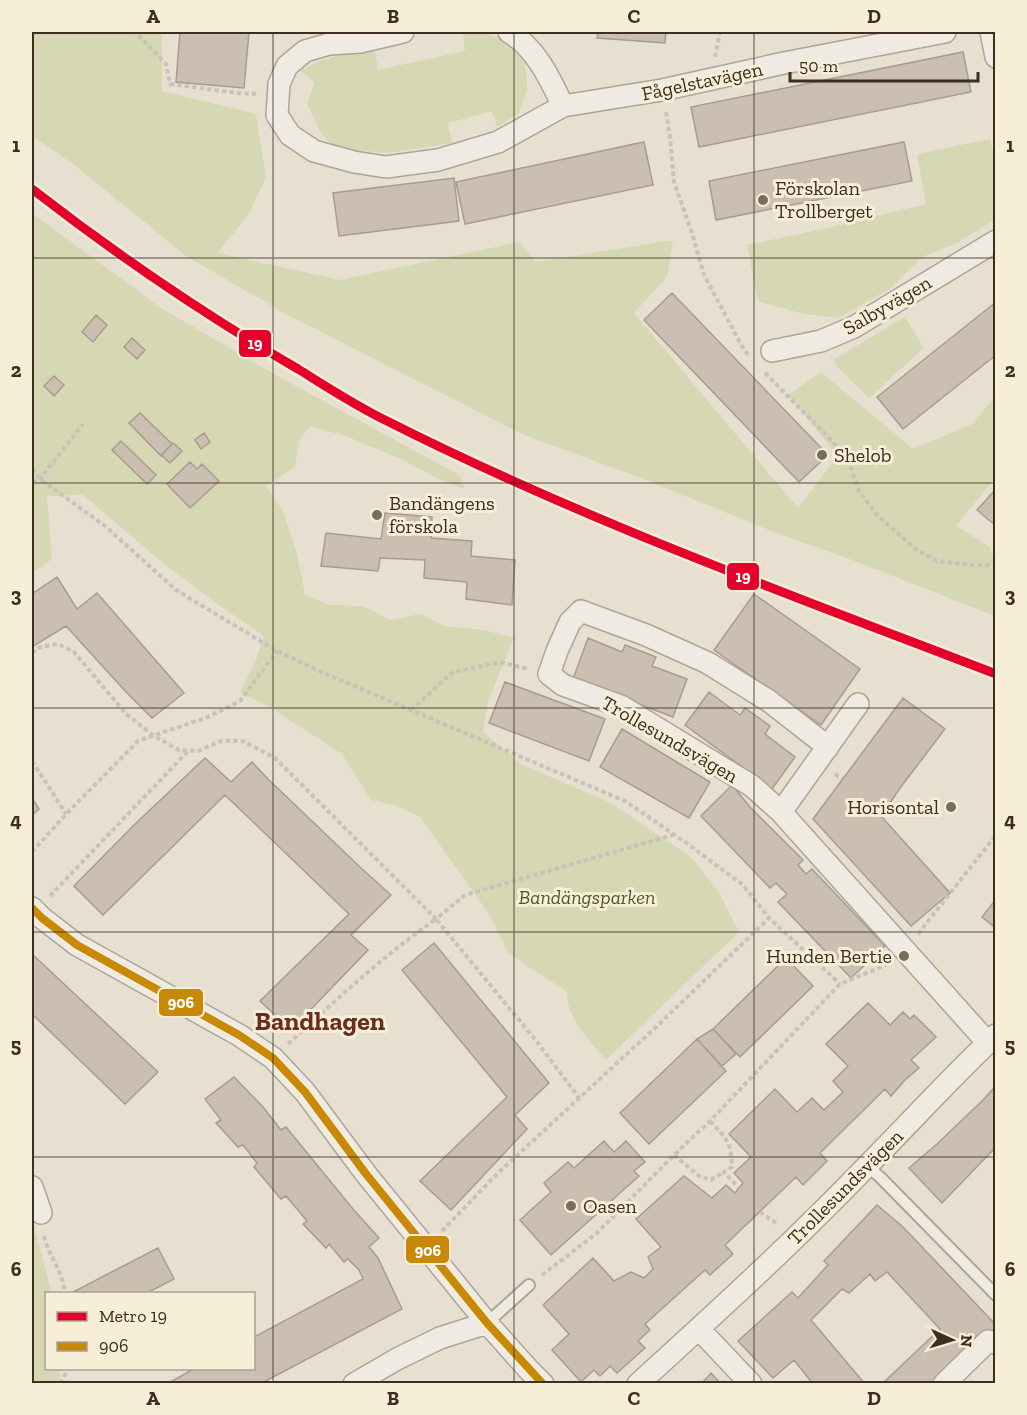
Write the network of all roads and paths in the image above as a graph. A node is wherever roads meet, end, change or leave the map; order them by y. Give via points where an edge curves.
1 (132, 32) edge
2 (403, 32) edge
3 (510, 32) edge
4 (945, 32) edge
5 (990, 32) edge
6 (996, 57) edge
7 (662, 90) junction
8 (261, 94) dead end
9 (563, 106) junction
10 (996, 241) edge
11 (751, 358) dead end
12 (765, 359) joint
13 (83, 424) dead end
14 (32, 469) edge
15 (40, 479) junction
16 (32, 482) edge
17 (996, 564) edge
18 (277, 651) junction
19 (32, 653) edge
20 (549, 674) junction
21 (858, 704) dead end
22 (411, 710) junction
23 (154, 736) junction
24 (828, 747) junction
25 (189, 750) junction
26 (32, 761) edge
27 (781, 812) junction
28 (66, 814) junction
29 (674, 835) junction
30 (996, 835) edge
31 (32, 852) edge
32 (33, 910) edge
33 (769, 918) junction
34 (436, 919) junction
35 (899, 956) junction
36 (840, 984) junction
37 (992, 1039) edge
38 (273, 1058) junction
39 (579, 1098) junction
40 (710, 1121) junction
41 (674, 1155) junction
42 (867, 1166) junction
43 (723, 1172) junction
44 (32, 1187) edge
45 (739, 1188) dead end
46 (760, 1212) dead end
47 (42, 1213) joint
48 (776, 1223) dead end
49 (426, 1249) junction
50 (529, 1285) joint
51 (65, 1292) edge
52 (996, 1295) edge
53 (487, 1323) junction
54 (699, 1329) junction
55 (996, 1343) edge
56 (354, 1383) edge
57 (543, 1383) edge
58 (638, 1383) edge
59 (752, 1383) edge
60 (944, 1383) edge

1 - 8 path via 166,64 170,84
2 - 9 street, Fågelstavägen via 305,51 287,66 279,84 277,115 290,135 314,151 386,167 438,160 498,142
3 - 9 street via 529,48
4 - 7 street, Fågelstavägen
5 - 6 street
7 - 9 street, Fågelstavägen
7 - 11 path via 674,182 704,274
10 - 12 street, Salbyvägen via 854,327
12 - 17 path via 780,390 848,460 859,491 876,514 915,549 937,561
13 - 15 path
14 - 15 path
15 - 16 path
15 - 18 path via 105,526 176,590
18 - 22 path
18 - 23 path via 240,701
19 - 23 path via 40,647 58,644 74,652 126,714
20 - 22 path via 500,662 453,672
20 - 24 street via 570,622 581,611 646,634 708,663 769,701
20 - 27 street, Trollesundsvägen via 563,685 621,706 752,786
21 - 24 street
22 - 29 path via 625,801
23 - 25 path via 179,750
23 - 28 path via 138,741
24 - 27 street
25 - 32 path
25 - 34 path via 198,751 221,741 243,741 275,758
26 - 28 path
27 - 35 street, Trollesundsvägen
28 - 31 path
29 - 33 path via 743,885
29 - 34 path via 465,895
30 - 35 path
32 - 38 street via 77,945
33 - 36 path
33 - 39 path
34 - 38 path via 350,986
34 - 39 path
35 - 36 path
35 - 37 street, Trollesundsvägen
36 - 40 path
37 - 42 street, Trollesundsvägen
38 - 49 street via 305,1092
39 - 49 path via 498,1173
40 - 41 path
40 - 43 path via 728,1140 732,1167
41 - 43 path via 699,1176 711,1180
41 - 50 path via 597,1233
42 - 52 lane
42 - 54 street, Trollesundsvägen
43 - 45 path
44 - 47 street
46 - 48 path
47 - 51 path via 44,1239 64,1281
49 - 53 street
50 - 53 lane
53 - 56 street via 440,1338
53 - 57 street
54 - 58 street, Trollesundsvägen
54 - 59 street
55 - 60 street via 988,1341

